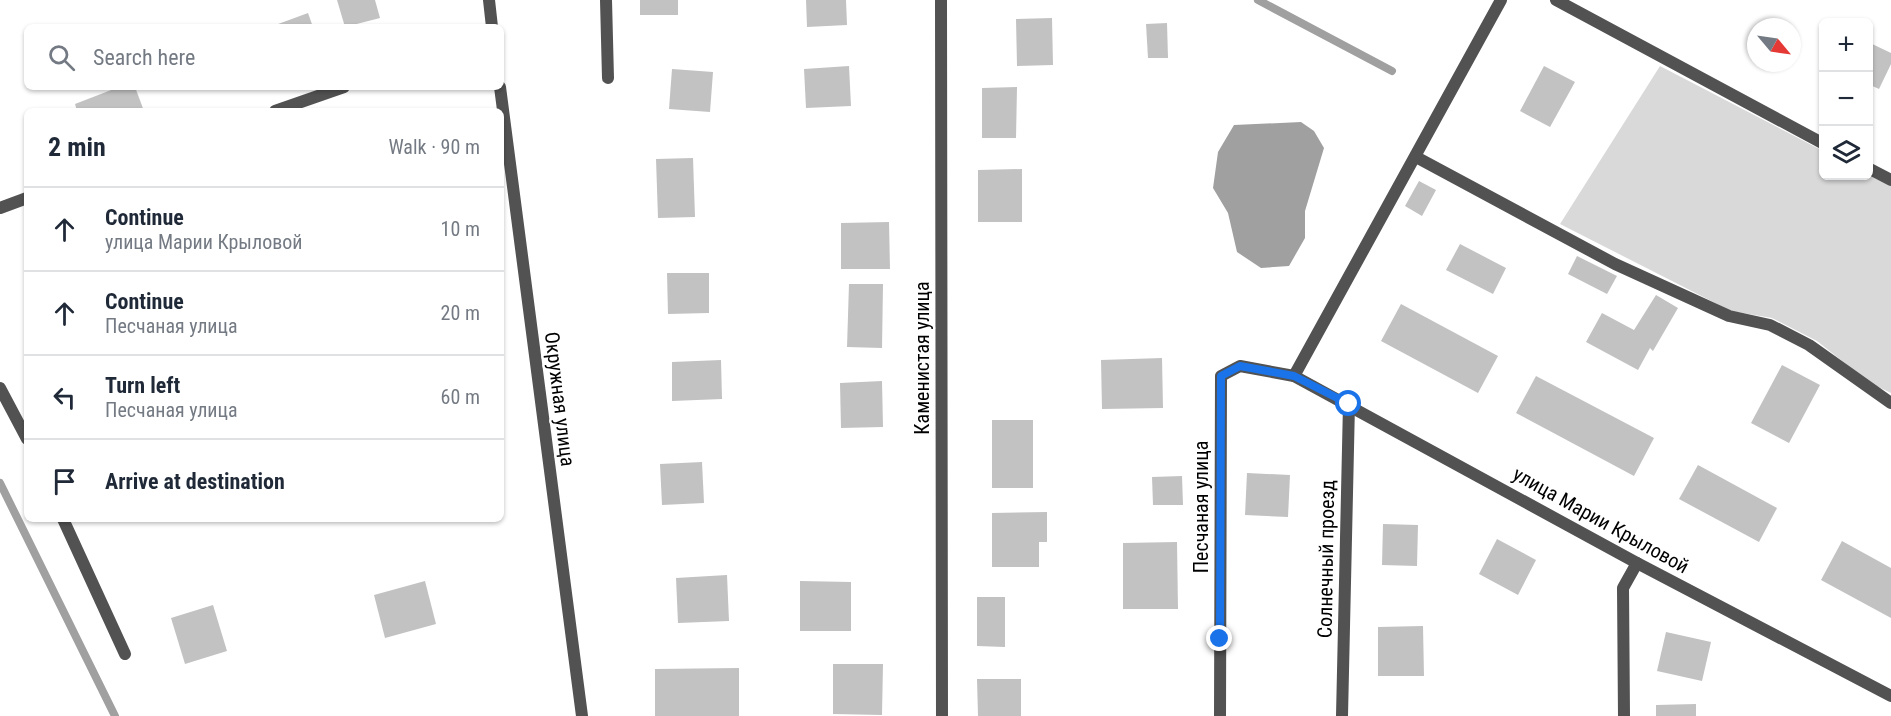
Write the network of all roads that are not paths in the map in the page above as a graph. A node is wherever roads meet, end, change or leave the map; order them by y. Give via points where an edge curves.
1 (489, 0) edge
2 (606, 0) edge
3 (941, 0) edge
4 (1501, 0) edge
5 (1556, 0) edge
6 (492, 24) edge
7 (608, 78) dead end
8 (335, 90) edge
9 (500, 90) edge
10 (284, 108) edge
11 (503, 108) edge
12 (504, 118) edge
13 (1819, 141) edge
14 (1416, 157) junction
15 (1873, 170) edge
16 (1891, 180) edge
17 (24, 199) edge
18 (0, 208) edge
19 (1294, 376) junction
20 (0, 388) edge
21 (1349, 404) junction
22 (1891, 404) edge
23 (24, 433) edge
24 (64, 522) edge
25 (1637, 563) junction
26 (125, 654) dead end
27 (1891, 696) edge
28 (582, 716) edge
29 (942, 716) edge
30 (1220, 716) edge
31 (1342, 716) edge
32 (1624, 716) edge

1 - 6 street
2 - 7 street
3 - 29 street, Каменистая улица
4 - 14 street
5 - 13 street
8 - 10 street
9 - 11 street, Окружная улица
12 - 28 street, Окружная улица
14 - 19 street
14 - 22 street via 1615,264 1729,316 1770,325 1809,345
15 - 16 street
17 - 18 street
19 - 21 street, улица Марии Крыловой
19 - 30 street, Песчаная улица via 1240,366 1221,376
20 - 23 street
21 - 25 street, улица Марии Крыловой
21 - 31 street, Солнечный проезд
24 - 26 street
25 - 27 street, улица Марии Крыловой
25 - 32 street via 1623,588

